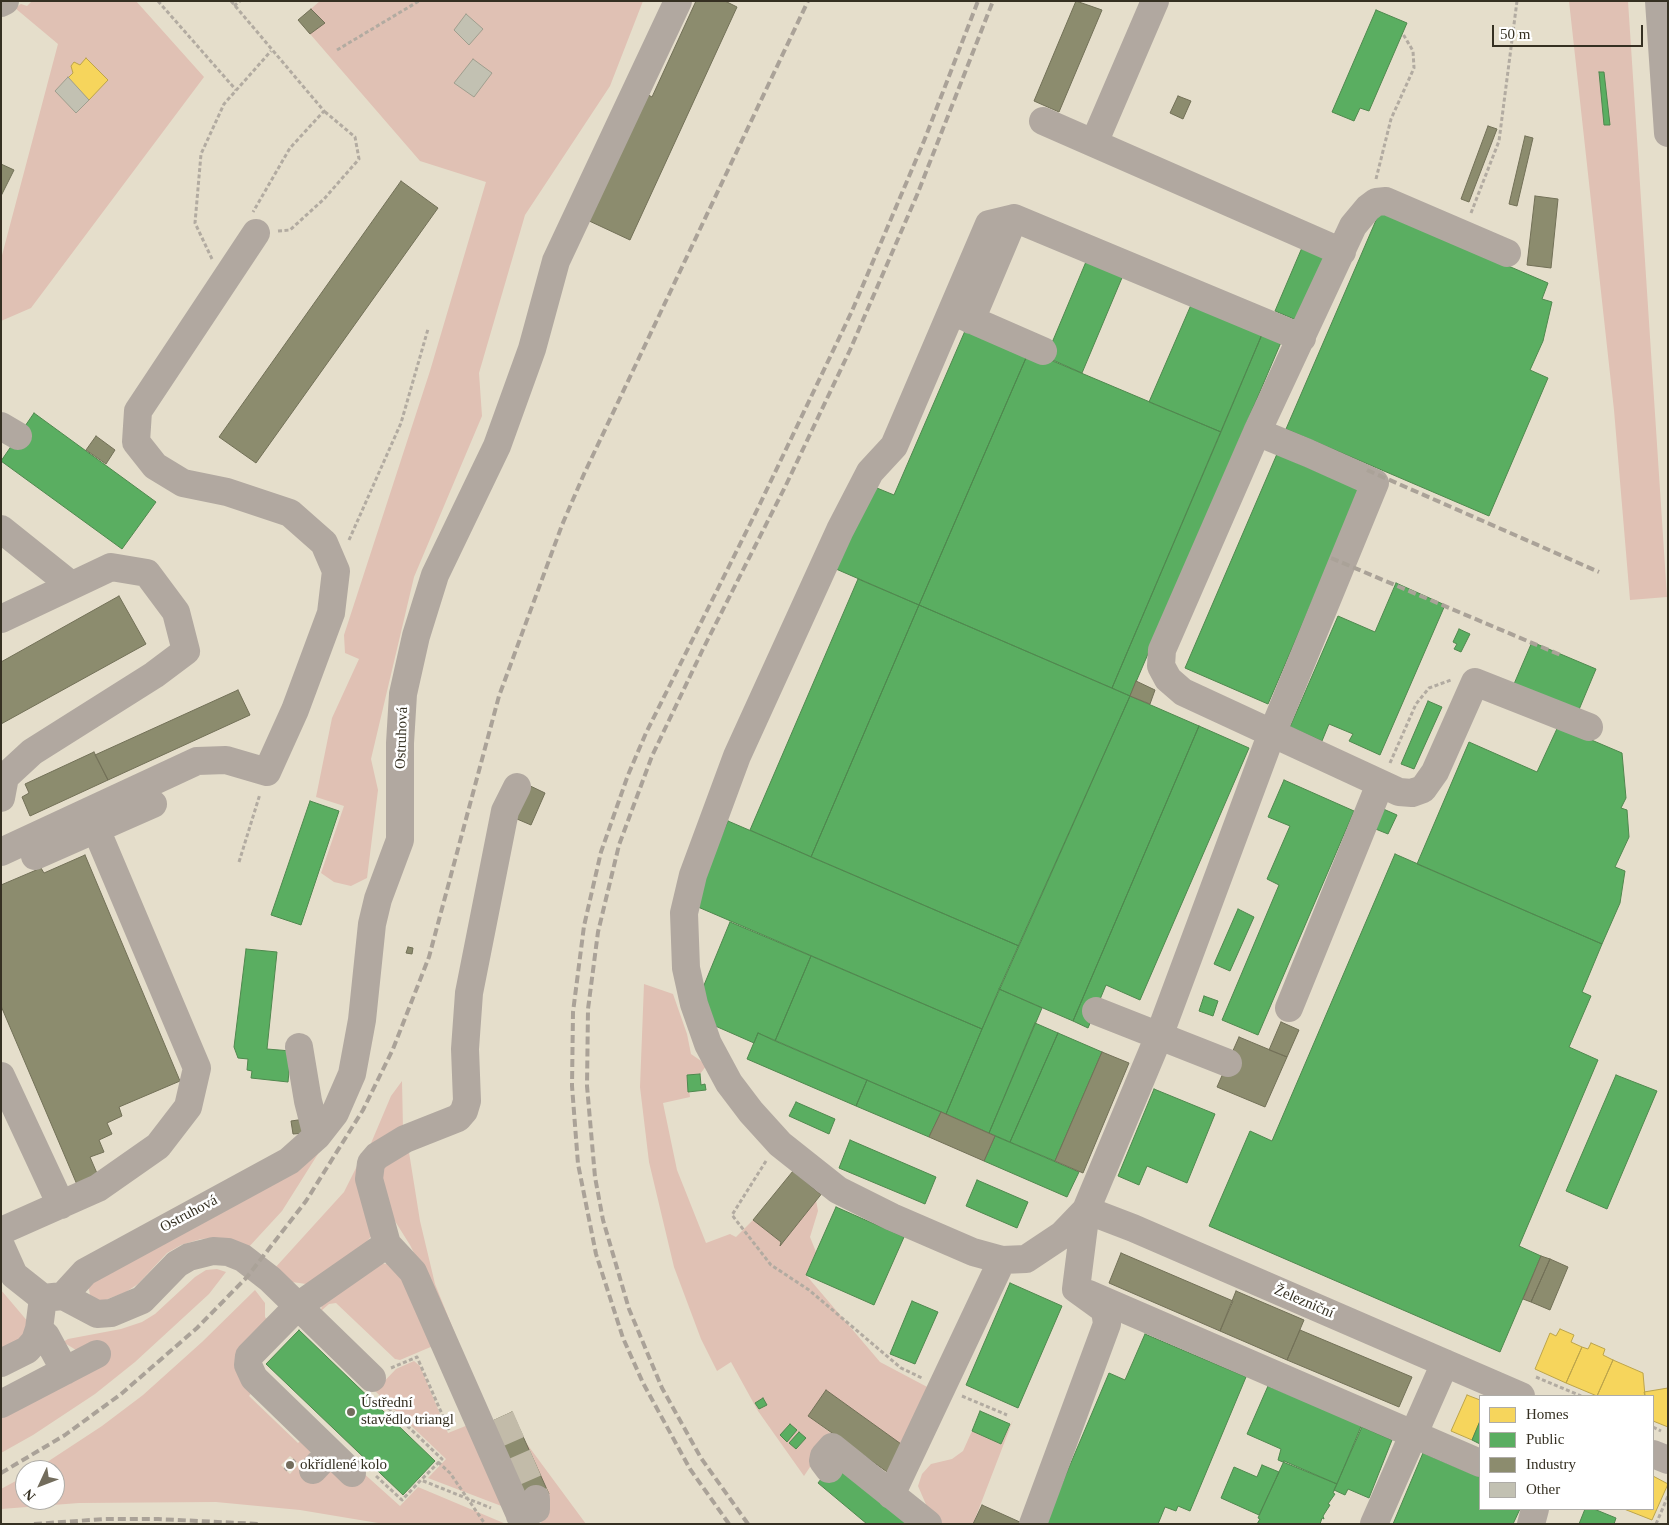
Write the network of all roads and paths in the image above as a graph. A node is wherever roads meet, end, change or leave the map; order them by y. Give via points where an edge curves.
1 (5, 1) edge
2 (158, 1) edge
3 (231, 1) edge
4 (240, 1) edge
5 (418, 1) edge
6 (678, 1) edge
7 (1155, 1) edge
8 (1517, 1) edge
9 (1659, 1) edge
10 (1, 3) edge
11 (234, 6) junction
12 (1403, 34) dead end
13 (336, 50) dead end
14 (271, 51) junction
15 (236, 90) junction
16 (324, 112) junction
17 (1043, 122) dead end
18 (1668, 133) edge
19 (1094, 143) junction
20 (1368, 208) junction
21 (256, 233) junction
22 (1462, 234) junction
23 (1342, 252) junction
24 (1507, 253) dead end
25 (223, 282) junction
26 (962, 316) junction
27 (428, 329) dead end
28 (1302, 338) junction
29 (1043, 350) dead end
30 (1257, 432) junction
31 (1, 529) edge
32 (336, 571) junction
33 (72, 586) junction
34 (2, 619) edge
35 (1475, 682) junction
36 (1589, 728) dead end
37 (1272, 734) junction
38 (267, 772) junction
39 (3, 783) edge
40 (1380, 784) junction
41 (517, 787) dead end
42 (153, 804) dead end
43 (96, 829) junction
44 (1, 852) edge
45 (239, 862) dead end
46 (1, 870) edge
47 (1289, 1008) dead end
48 (1096, 1011) dead end
49 (1159, 1036) junction
50 (299, 1047) dead end
51 (1228, 1063) dead end
52 (1, 1076) edge
53 (318, 1136) junction
54 (780, 1144) junction
55 (61, 1205) junction
56 (1086, 1210) junction
57 (1, 1231) edge
58 (387, 1244) junction
59 (1, 1246) edge
60 (1002, 1260) junction
61 (1076, 1289) junction
62 (53, 1297) junction
63 (298, 1306) junction
64 (39, 1329) junction
65 (97, 1354) dead end
66 (1, 1363) edge
67 (1445, 1363) junction
68 (65, 1371) junction
69 (379, 1382) junction
70 (940, 1386) junction
71 (1526, 1386) edge
72 (1576, 1395) edge
73 (1, 1404) edge
74 (1007, 1416) dead end
75 (449, 1430) dead end
76 (1414, 1433) junction
77 (1654, 1454) edge
78 (1668, 1460) edge
79 (438, 1462) junction
80 (1479, 1463) edge
81 (828, 1469) dead end
82 (362, 1473) joint
83 (421, 1480) junction
84 (891, 1494) junction
85 (1668, 1496) edge
86 (468, 1498) junction
87 (1536, 1510) edge
88 (527, 1513) edge
89 (485, 1524) edge
90 (928, 1524) edge
91 (1033, 1524) edge
92 (1374, 1524) edge
93 (1530, 1524) edge
94 (1656, 1524) edge

1 - 10 street
2 - 15 path
3 - 11 path
4 - 11 path
5 - 13 path
6 - 53 street, Ostruhová via 556,261 532,349 497,446 435,576 416,636 403,694 400,840 372,924 362,1020 352,1074 335,1113
7 - 19 street
8 - 22 path via 1499,141
9 - 18 street
11 - 14 path
12 - 20 path via 1413,51 1414,68 1391,118
14 - 15 path
14 - 16 path
15 - 25 path via 224,104 201,154 195,223
16 - 21 path via 290,148 252,209
16 - 21 path via 355,137 358,159 324,199 290,230
17 - 19 street
19 - 23 street
20 - 22 street via 1376,202 1386,201
20 - 23 street via 1353,226
21 - 25 street
22 - 24 street
23 - 28 street
25 - 32 street via 138,411 136,442 155,466 182,483 226,492 290,513 324,543
26 - 28 street via 1014,218
26 - 29 street
26 - 54 street via 894,446 870,472 840,530 742,747 693,875 684,913 686,968 708,1044 729,1083
27 - 32 path via 401,423
28 - 30 street
30 - 37 street via 1162,650 1161,666 1168,679 1183,692
30 - 37 street via 1375,483
31 - 33 street
32 - 38 street via 331,613 295,710
33 - 34 street
33 - 39 street via 110,567 147,573 176,612 186,651 154,675 32,752
35 - 36 street
35 - 40 path via 1445,680 1429,688 1416,704
35 - 40 street via 1435,772 1423,789 1412,793 1399,792
37 - 40 street
37 - 49 street
38 - 44 street via 226,760 197,761
38 - 45 path
40 - 47 street
41 - 58 street via 505,811 469,993 465,1040 467,1101 458,1118 389,1147 371,1163 369,1180
42 - 43 street
43 - 46 street
43 - 55 street via 197,1068 188,1107 158,1146 98,1188
48 - 49 street
49 - 51 street
49 - 56 street
50 - 53 street
52 - 55 street
53 - 62 street, Ostruhová via 289,1161 85,1272
54 - 60 street via 838,1190 955,1245
54 - 70 path via 759,1170 732,1215 771,1265 809,1290 902,1368
55 - 57 street
56 - 60 street via 1062,1235 1026,1259
56 - 61 street
56 - 67 street, Železniční
58 - 63 street
58 - 88 street via 413,1272
59 - 62 street via 14,1275
60 - 70 street
61 - 76 street
61 - 91 street via 1105,1310 1107,1324
62 - 63 street via 97,1314 111,1313 142,1300 177,1264 189,1257 213,1251 243,1258
62 - 64 street
63 - 69 street
63 - 82 street via 253,1350 249,1356 250,1372 321,1461
64 - 66 street via 27,1350
64 - 68 street
65 - 68 street
67 - 71 street, Železniční
67 - 76 street
68 - 73 street
69 - 75 path via 393,1366 417,1356
69 - 79 path via 442,1459
70 - 74 path
70 - 84 street
71 - 72 path
76 - 80 street
76 - 92 street
77 - 78 street
79 - 83 path
79 - 86 path
81 - 84 street via 823,1460 832,1446
82 - 83 path via 402,1500
83 - 86 path
84 - 90 street
85 - 94 path
86 - 88 path via 508,1514
86 - 89 path
87 - 93 street

